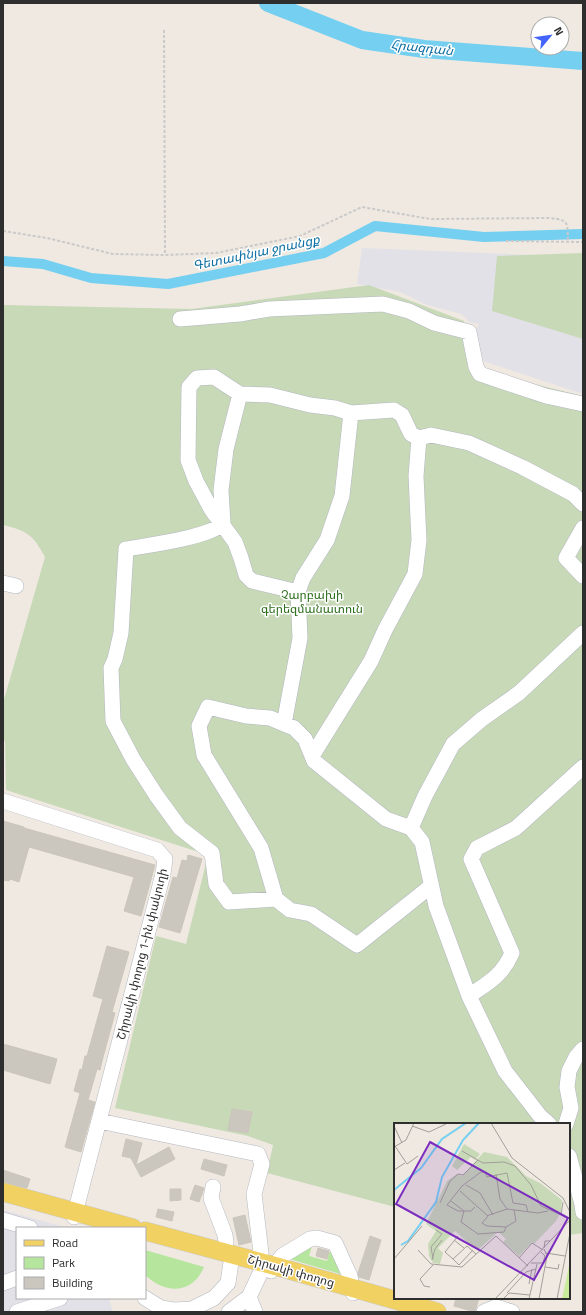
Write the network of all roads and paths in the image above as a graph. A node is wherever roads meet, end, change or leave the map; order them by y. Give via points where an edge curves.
1 (164, 30) dead end
2 (3, 230) edge
3 (506, 241) dead end
4 (568, 242) junction
5 (583, 242) edge
6 (165, 254) junction
7 (180, 319) dead end
8 (240, 394) junction
9 (583, 404) edge
10 (351, 413) junction
11 (419, 438) junction
12 (583, 504) edge
13 (222, 525) junction
14 (583, 528) edge
15 (583, 576) edge
16 (298, 592) junction
17 (583, 634) edge
18 (284, 724) junction
19 (312, 756) junction
20 (583, 767) edge
21 (3, 801) edge
22 (412, 828) junction
23 (431, 886) junction
24 (276, 899) junction
25 (469, 996) junction
26 (583, 1049) edge
27 (99, 1121) junction
28 (548, 1123) edge
29 (566, 1123) edge
30 (570, 1160) edge
31 (213, 1187) dead end
32 (3, 1192) edge
33 (3, 1197) edge
34 (583, 1212) edge
35 (75, 1215) junction
36 (3, 1220) edge
37 (113, 1226) edge
38 (27, 1227) edge
39 (123, 1227) edge
40 (146, 1231) edge
41 (146, 1237) edge
42 (229, 1256) junction
43 (267, 1266) junction
44 (16, 1278) edge
45 (3, 1284) edge
46 (352, 1291) junction
47 (250, 1297) junction
48 (57, 1299) edge
49 (146, 1299) edge
50 (17, 1312) edge
51 (229, 1312) edge
52 (255, 1312) edge
53 (416, 1312) edge
54 (437, 1312) edge
55 (484, 1312) edge
56 (512, 1312) edge

1 - 6 path
2 - 6 path via 113,254
3 - 4 path
4 - 5 path
4 - 6 path via 568,226 562,219 430,219 362,207 300,236 216,253
7 - 9 lane via 269,310 383,304 409,311 434,323 469,332 476,367 480,374 546,396
8 - 10 lane via 270,395
8 - 13 lane via 226,449 221,490
8 - 13 lane via 214,377 197,378 189,387 188,460 204,497
10 - 11 lane via 394,410 402,415 411,434
10 - 16 lane via 342,496 327,540 303,578
11 - 12 lane via 431,435 469,443 529,470 573,494
11 - 19 lane via 416,476 419,540 415,574 371,661
13 - 16 lane via 235,542 249,579
13 - 24 lane via 204,533 165,543 126,549 121,633 116,658 111,668 112,721 133,759 180,828 212,853 216,884 229,902
14 - 15 lane via 566,558
16 - 18 lane via 300,638
17 - 22 lane via 519,693 482,719 453,744 425,796
18 - 19 lane via 294,728 305,739
18 - 24 lane via 270,718 246,716 208,707 199,726 204,755 261,848
19 - 22 lane via 314,761 386,819
20 - 25 lane via 516,828 477,848 472,859 512,953 506,966 495,978
21 - 27 lane, Շիրակի փողոց 1-ին փակուղի via 157,850 165,859 164,874
22 - 23 lane via 422,842
23 - 24 lane via 357,945 311,914 290,910
23 - 25 lane
25 - 28 lane via 505,1072
26 - 29 lane via 569,1071 567,1087 571,1108
27 - 35 lane, Շիրակի փողոց 1-ին փակուղի
27 - 43 lane via 258,1154 262,1164 254,1194 261,1253
30 - 34 lane
31 - 42 lane via 211,1198 225,1234
32 - 35 main road
33 - 35 main road
35 - 37 main road
36 - 38 lane
37 - 39 main road
40 - 42 main road, Շիրակի փողոց
41 - 42 main road, Շիրակի փողոց
42 - 43 main road, Շիրակի փողոց
42 - 49 lane via 228,1282 214,1298 192,1309 174,1310 161,1308
43 - 46 main road, Շիրակի փողոց
43 - 46 lane via 310,1239 329,1240 335,1243 350,1276
43 - 47 lane
44 - 45 lane
46 - 53 main road, Շիրակի փողոց
46 - 54 main road, Շիրակի փողոց
47 - 51 lane
47 - 52 lane
48 - 50 lane
55 - 56 lane via 496,1307

